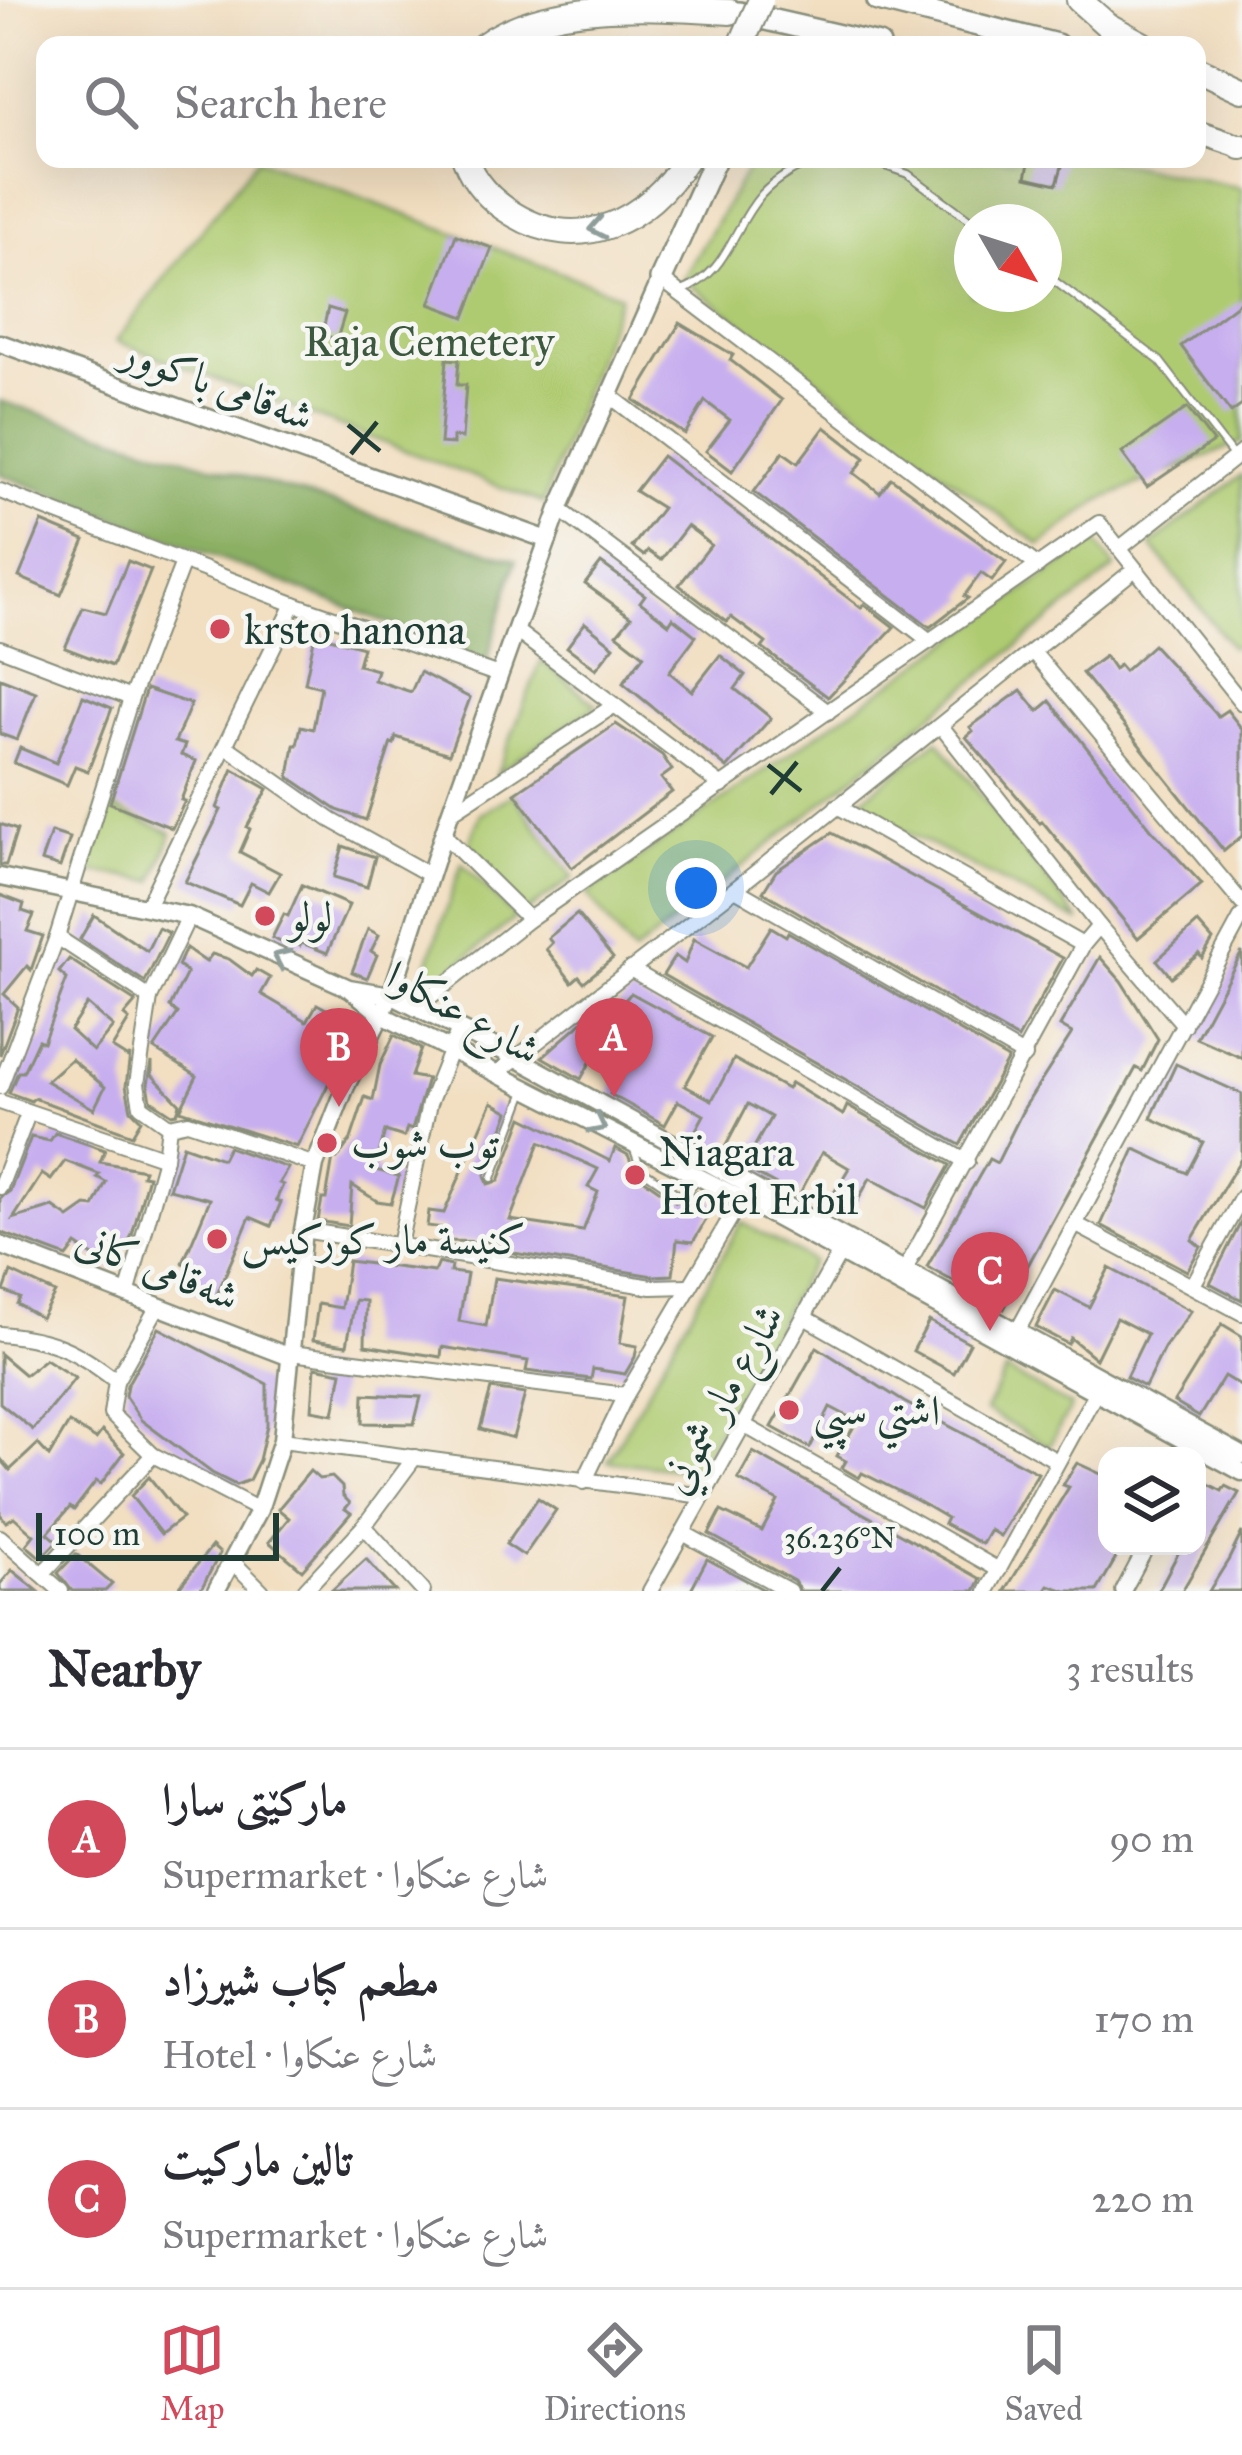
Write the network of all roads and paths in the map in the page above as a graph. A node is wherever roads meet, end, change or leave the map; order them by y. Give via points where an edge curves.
1 (680, 0) edge
2 (761, 0) edge
3 (878, 0) edge
4 (1079, 0) edge
5 (730, 11) junction
6 (494, 36) edge
7 (745, 36) edge
8 (840, 36) edge
9 (1021, 36) edge
10 (1127, 36) edge
11 (1206, 74) edge
12 (1206, 84) edge
13 (1242, 92) edge
14 (1206, 135) edge
15 (1242, 147) edge
16 (470, 168) edge
17 (680, 168) edge
18 (713, 168) edge
19 (797, 168) edge
20 (891, 168) edge
21 (954, 208) edge
22 (669, 286) junction
23 (1062, 287) edge
24 (0, 343) edge
25 (609, 395) junction
26 (1238, 455) edge
27 (0, 491) edge
28 (560, 509) junction
29 (548, 540) junction
30 (1120, 548) junction
31 (183, 562) junction
32 (1038, 566) junction
33 (1135, 569) junction
34 (294, 604) junction
35 (516, 631) junction
36 (930, 641) junction
37 (0, 648) edge
38 (1033, 652) junction
39 (499, 675) junction
40 (131, 698) junction
41 (1242, 703) edge
42 (615, 705) junction
43 (827, 712) junction
44 (941, 726) junction
45 (227, 747) junction
46 (722, 785) junction
47 (837, 806) junction
48 (450, 814) junction
49 (444, 835) junction
50 (430, 875) junction
51 (0, 877) edge
52 (70, 889) junction
53 (735, 889) junction
54 (1242, 903) edge
55 (148, 906) junction
56 (189, 916) junction
57 (1242, 916) edge
58 (529, 919) junction
59 (1099, 926) junction
60 (57, 937) junction
61 (1083, 945) junction
62 (630, 969) junction
63 (349, 988) junction
64 (392, 995) junction
65 (150, 998) junction
66 (416, 1008) junction
67 (382, 1015) junction
68 (1184, 1024) junction
69 (459, 1029) junction
70 (451, 1050) junction
71 (1025, 1056) junction
72 (515, 1057) junction
73 (497, 1073) junction
74 (0, 1087) edge
75 (526, 1088) junction
76 (0, 1102) edge
77 (28, 1114) junction
78 (169, 1126) junction
79 (165, 1158) junction
80 (967, 1162) junction
81 (315, 1165) junction
82 (492, 1178) dead end
83 (0, 1187) edge
84 (746, 1192) junction
85 (1242, 1196) edge
86 (1077, 1226) junction
87 (303, 1230) junction
88 (0, 1245) edge
89 (399, 1245) junction
90 (844, 1245) junction
91 (902, 1276) junction
92 (1192, 1285) junction
93 (688, 1286) junction
94 (128, 1294) junction
95 (158, 1306) junction
96 (1242, 1313) edge
97 (804, 1317) junction
98 (0, 1334) edge
99 (1014, 1337) junction
100 (291, 1355) junction
101 (116, 1381) junction
102 (1101, 1384) junction
103 (626, 1395) junction
104 (742, 1424) junction
105 (282, 1440) junction
106 (1199, 1446) edge
107 (153, 1455) junction
108 (1242, 1455) edge
109 (415, 1457) junction
110 (1057, 1461) junction
111 (1242, 1472) edge
112 (584, 1482) junction
113 (703, 1496) junction
114 (259, 1510) junction
115 (364, 1526) junction
116 (683, 1533) junction
117 (0, 1537) edge
118 (1142, 1555) edge
119 (232, 1561) junction
120 (999, 1570) junction
121 (42, 1574) junction
122 (61, 1591) edge
123 (216, 1591) edge
124 (262, 1591) edge
125 (304, 1591) edge
126 (423, 1591) edge
127 (650, 1591) edge
128 (789, 1591) edge
129 (987, 1591) edge
130 (1123, 1591) edge

1 - 5 highway
2 - 7 highway, bridge
3 - 9 highway
4 - 10 highway
5 - 6 highway via 579,2 552,5
5 - 8 highway
11 - 13 highway
12 - 13 highway
14 - 15 highway
17 -> 16 highway via 635,215 584,232 548,230 516,216 488,196
18 - 22 highway
19 - 22 lane via 761,195 716,270 699,284
20 - 21 lane
22 - 25 street
22 - 32 street
23 - 26 lane via 1160,361
24 - 29 street, شەقامی باکوور
25 - 28 street
25 - 36 street
26 - 30 street
27 - 31 street
28 - 29 street
28 - 43 street
29 - 35 street
30 - 32 street via 1099,523
30 - 33 street
31 - 34 street
31 - 40 street
32 - 36 street
33 - 38 street
33 - 41 street
34 - 39 street
34 - 45 street
35 - 39 street
35 - 42 street
36 - 43 street
37 - 40 street
38 - 44 street
38 - 54 street
39 - 48 street
40 - 52 street
42 - 46 street
42 - 48 street
43 - 46 street
44 - 47 street
44 - 59 street
45 - 50 street via 331,820
45 - 55 street
46 - 58 street
47 - 53 street
47 - 61 street
48 - 49 street
49 - 50 street
49 - 58 street
50 - 64 street
51 - 52 street, شارع عنكاوا
52 - 55 street, شارع عنكاوا
52 - 60 street
53 - 62 street
53 - 71 street
55 - 56 street, شارع عنكاوا
63 -> 56 street, شارع عنكاوا
56 - 65 street
57 - 68 street
58 - 66 street
59 - 61 street
59 - 68 street
60 - 65 street
60 - 74 street
61 - 71 street
62 - 72 street
62 - 80 street
63 - 64 street, شارع عنكاوا
63 - 67 street, شارع عنكاوا
64 - 66 street, شارع عنكاوا
64 - 67 street
65 - 78 street via 137,1084 141,1106
66 - 69 street, شارع عنكاوا
67 - 70 street, شارع عنكاوا
67 - 81 street
68 - 86 street
69 - 70 street
69 - 72 street, شارع عنكاوا
70 - 73 street, شارع عنكاوا
70 - 89 street via 429,1104
71 - 80 street
72 - 73 street
72 - 84 street, شارع عنكاوا
73 - 75 street, شارع عنكاوا
75 - 82 lane
75 -> 84 street, شارع عنكاوا via 698,1176
76 - 77 street
77 - 79 street
77 - 83 street
78 - 79 street
78 - 81 street via 188,1122
79 - 94 street
80 - 91 street
81 - 87 street
84 - 90 street, شارع عنكاوا
84 - 93 street
85 - 92 street
86 - 92 street
86 - 99 street
87 - 89 street
87 - 100 street
88 - 94 street, شەقامی کانی
89 - 93 street via 652,1287
90 - 91 street, شارع عنكاوا
90 - 97 street, شارع مار شموني
91 - 99 street, شارع عنكاوا
92 - 96 street
93 - 103 street
94 - 95 street, شەقامی کانی
95 - 100 street, شەقامی کانی
95 - 101 street
97 - 104 street, شارع مار شموني
97 - 110 street
98 - 101 street via 46,1338
99 - 102 street, شارع عنكاوا
100 - 103 street
100 - 105 street
101 - 107 street via 110,1414
102 - 106 street, شارع عنكاوا
102 - 110 street
103 - 112 street
104 - 113 street, شارع مار شموني
104 - 120 street
105 - 109 street
105 - 114 street
106 - 108 street, شارع عنكاوا
106 - 111 street, شارع عنكاوا
107 - 114 street
107 - 121 street
109 - 112 street
109 - 115 street
110 - 120 street
112 - 113 street
113 - 116 street, شارع مار شموني
114 - 119 street
115 - 125 street
115 - 126 street
116 - 127 street, شارع مار شموني
116 - 128 street
117 - 121 street
118 - 130 street
119 - 123 street
119 - 124 street
120 - 129 street
121 - 122 street

